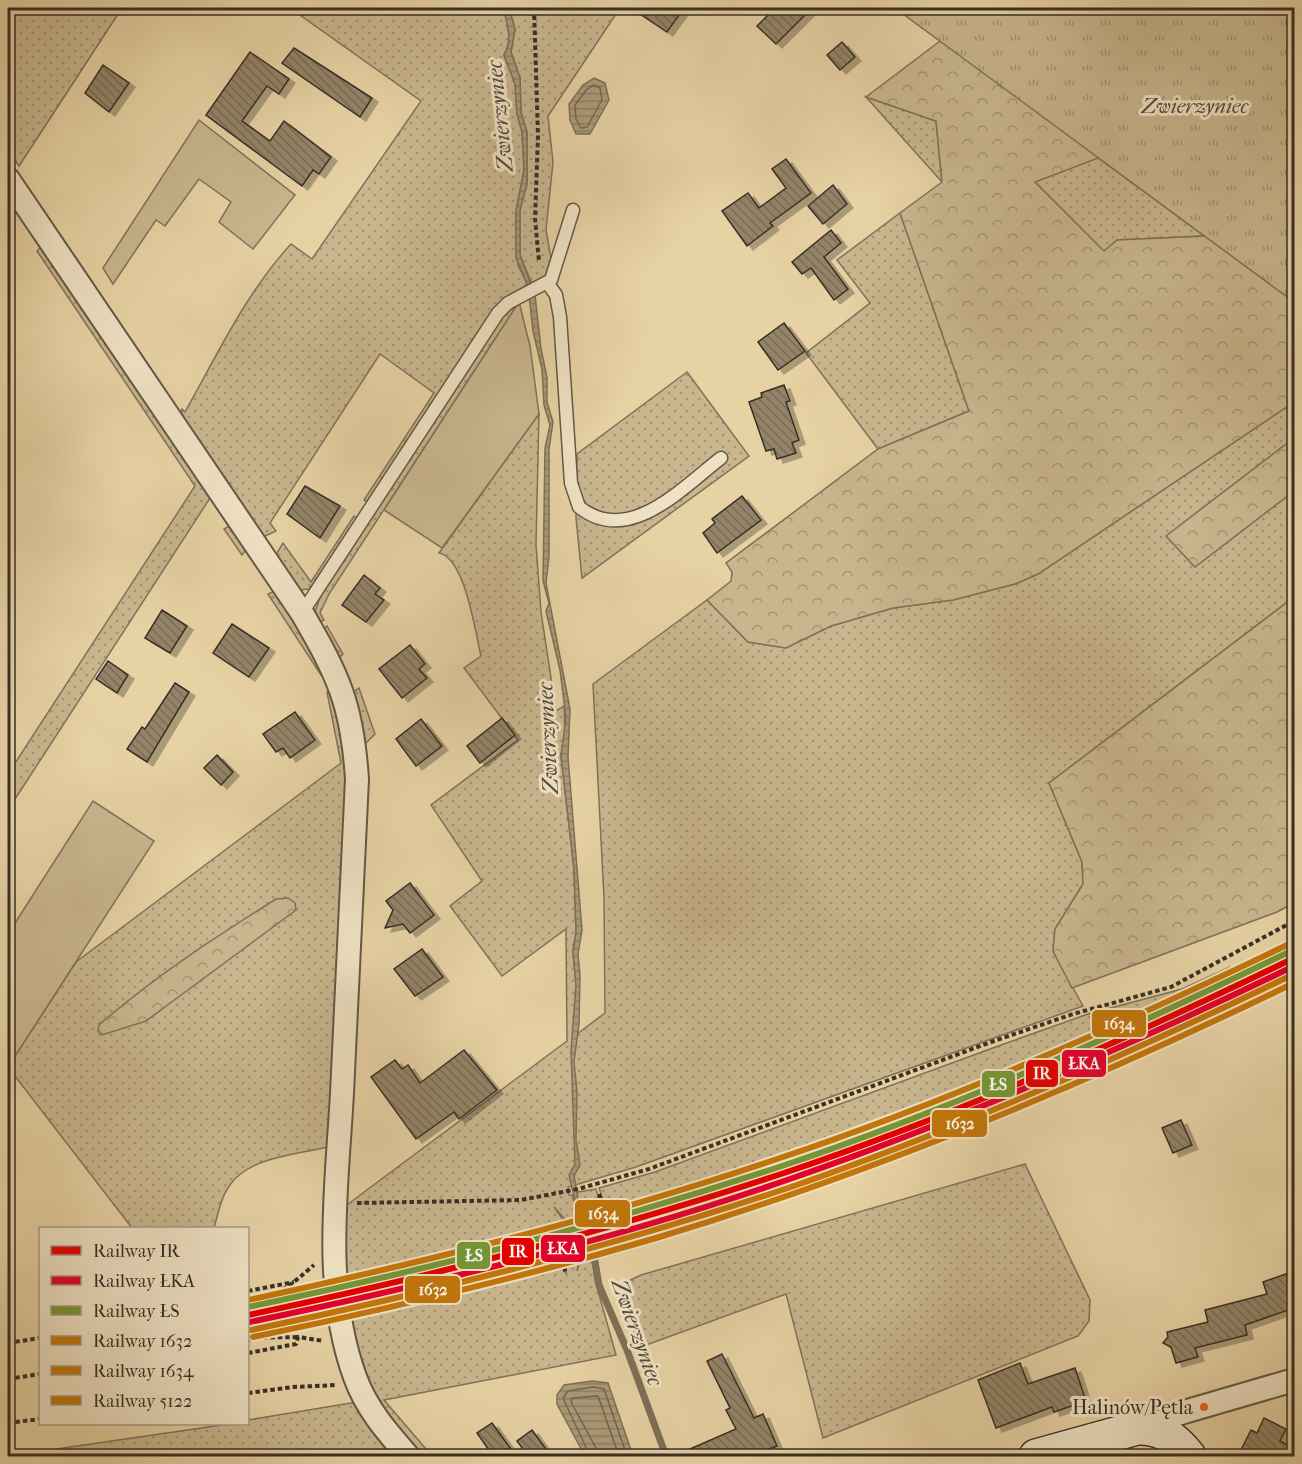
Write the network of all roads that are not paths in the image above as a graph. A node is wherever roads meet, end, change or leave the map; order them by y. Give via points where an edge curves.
1 (8, 178) edge
2 (573, 210) dead end
3 (543, 286) junction
4 (721, 458) dead end
5 (302, 613) junction
6 (1294, 1380) edge
7 (1204, 1407) junction
8 (1152, 1428) junction
9 (1185, 1451) edge
10 (408, 1456) edge
11 (1036, 1456) edge

1 - 5 street
2 - 3 lane via 557,268
3 - 4 lane via 556,295 560,317 571,483 579,507 601,520 635,519 653,511
3 - 5 lane via 523,294 498,313
5 - 10 street via 340,684 355,740 357,779 335,1259 346,1345 358,1385 377,1419
6 - 7 street
7 - 8 street via 1169,1417
7 - 9 street
8 - 9 street via 1163,1431
8 - 11 street via 1137,1428

